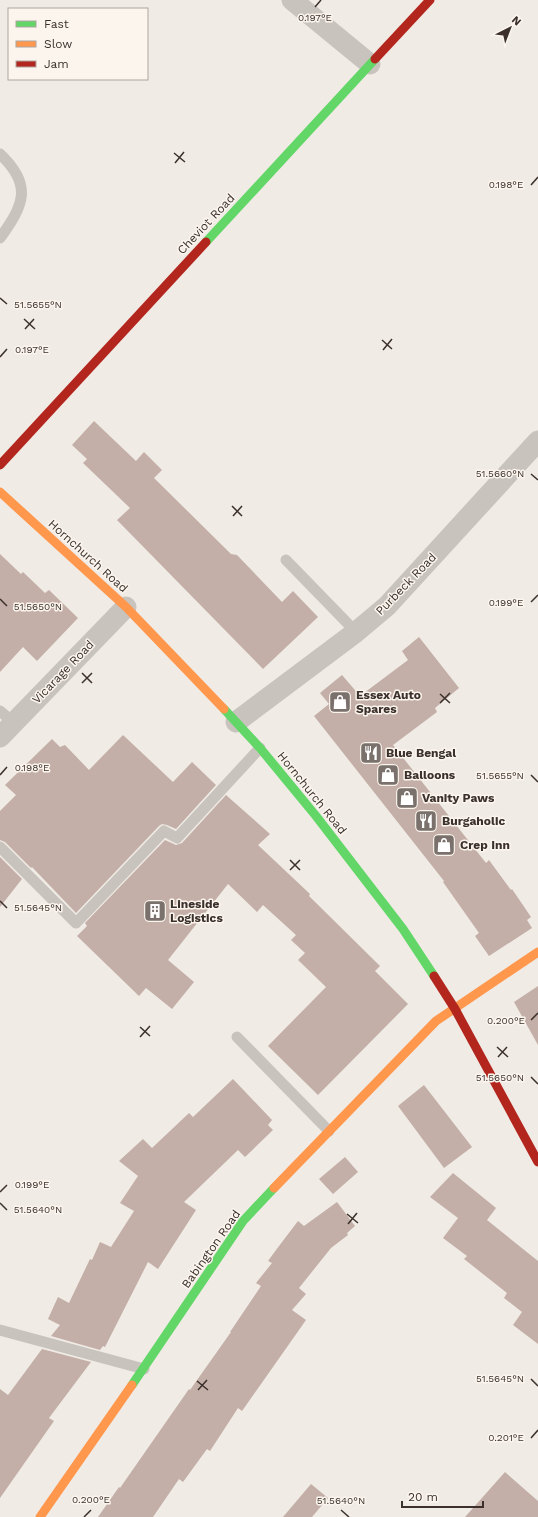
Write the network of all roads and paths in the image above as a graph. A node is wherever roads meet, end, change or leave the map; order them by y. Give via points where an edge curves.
1 (292, 0) edge
2 (430, 0) edge
3 (370, 64) junction
4 (0, 154) edge
5 (0, 238) edge
6 (538, 441) edge
7 (0, 465) edge
8 (0, 492) edge
9 (286, 560) dead end
10 (126, 607) junction
11 (356, 632) junction
12 (236, 722) junction
13 (5, 724) edge
14 (260, 748) junction
15 (0, 847) edge
16 (538, 952) edge
17 (455, 1009) junction
18 (237, 1037) dead end
19 (329, 1131) junction
20 (538, 1162) edge
21 (0, 1330) edge
22 (144, 1369) junction
23 (40, 1517) edge

1 - 3 street
2 - 3 street, Cheviot Road
3 - 7 street, Cheviot Road
4 - 5 lane via 14,170 23,192 16,214
6 - 11 street, Purbeck Road via 387,606
8 - 10 street, Hornchurch Road
9 - 11 lane
10 - 12 street, Hornchurch Road
10 - 13 street, Vicarage Road
11 - 12 street, Purbeck Road
12 - 14 street, Hornchurch Road
14 - 15 lane via 177,838 164,831 76,923
14 - 17 street, Hornchurch Road via 403,929
16 - 17 street, Babington Road
17 - 19 street, Babington Road via 436,1021
17 - 20 street, Hornchurch Road
18 - 19 lane
19 - 22 street, Babington Road via 243,1221
21 - 22 lane
22 - 23 street, Babington Road

